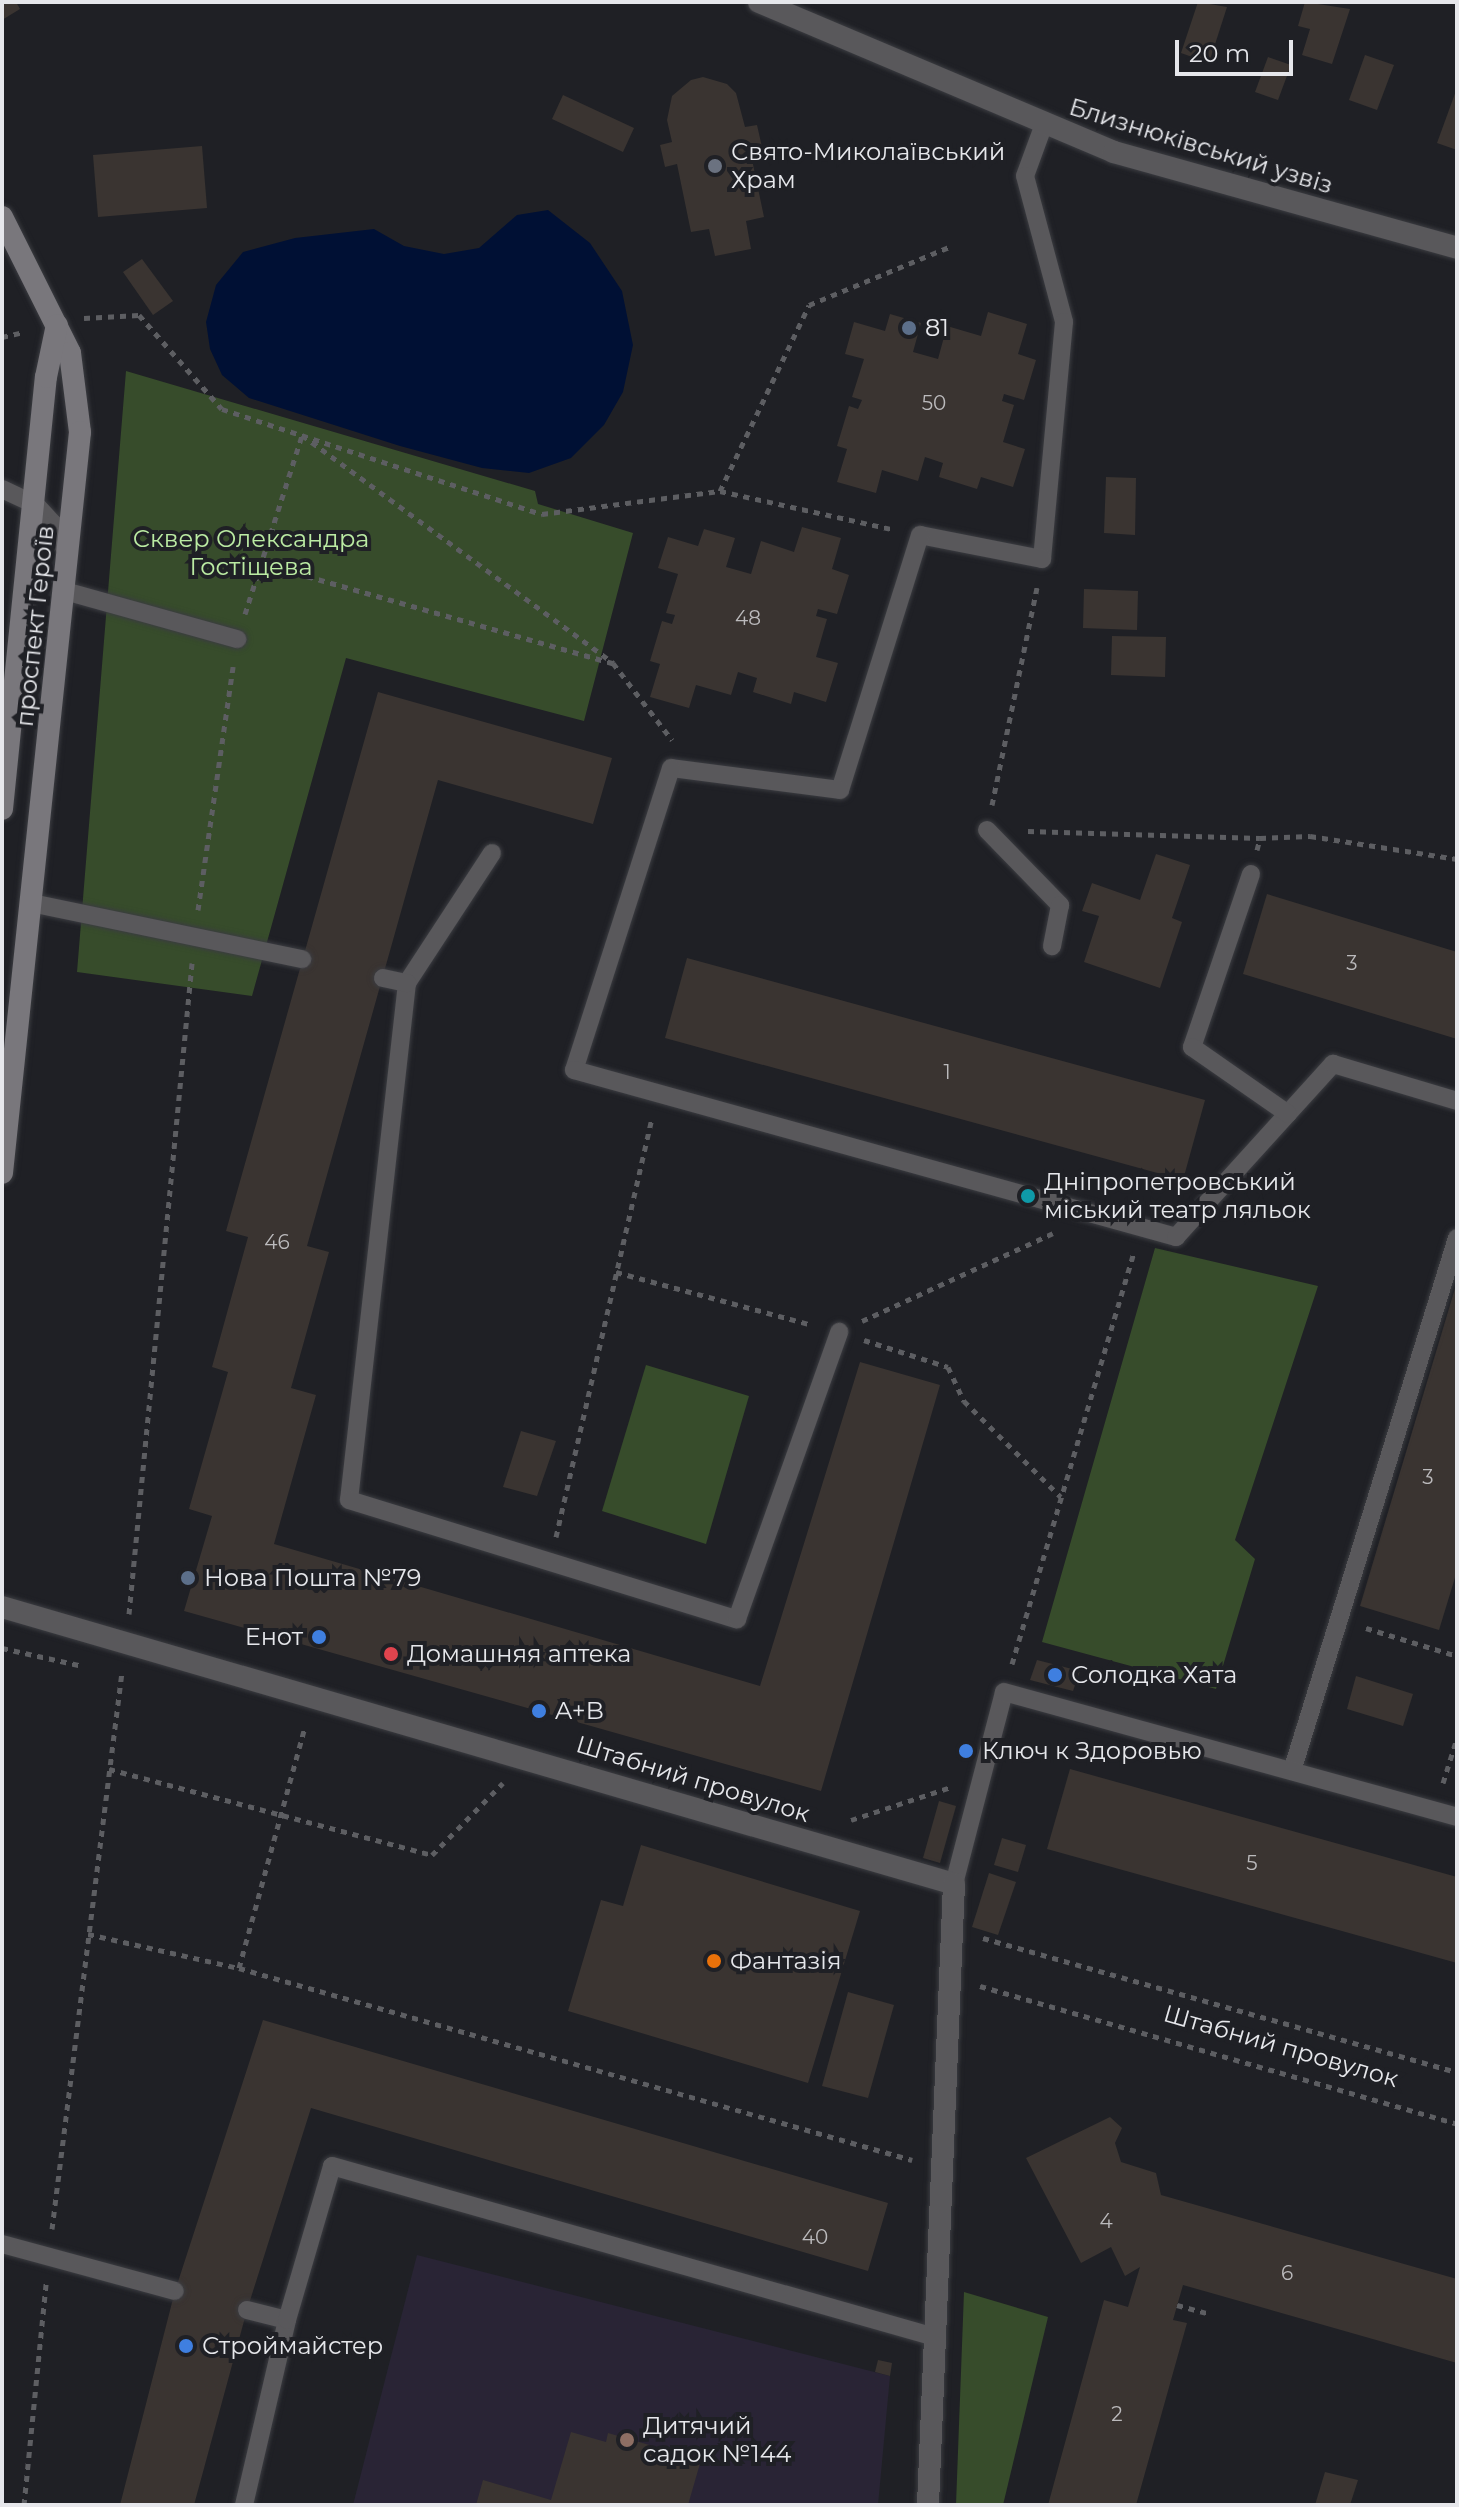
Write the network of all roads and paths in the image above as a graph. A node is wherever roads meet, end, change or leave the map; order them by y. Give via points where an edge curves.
1 (759, 2) edge
2 (1044, 124) junction
3 (2, 217) edge
4 (949, 247) dead end
5 (1457, 248) edge
6 (57, 325) junction
7 (2, 337) edge
8 (302, 435) junction
9 (2, 489) edge
10 (720, 491) junction
11 (36, 505) junction
12 (920, 535) junction
13 (69, 556) junction
14 (1042, 559) junction
15 (261, 563) junction
16 (65, 591) junction
17 (237, 639) junction
18 (613, 663) junction
19 (671, 768) junction
20 (2, 809) edge
21 (987, 830) junction
22 (1260, 838) junction
23 (492, 853) dead end
24 (1457, 859) edge
25 (1251, 874) joint
26 (31, 903) junction
27 (194, 937) junction
28 (1052, 946) dead end
29 (302, 959) dead end
30 (383, 978) dead end
31 (407, 983) junction
32 (657, 1093) junction
33 (1457, 1101) edge
34 (1288, 1114) junction
35 (2, 1173) edge
36 (1094, 1214) junction
37 (1141, 1227) junction
38 (1457, 1238) edge
39 (616, 1272) junction
40 (839, 1332) junction
41 (1061, 1497) junction
42 (550, 1562) junction
43 (2, 1607) edge
44 (1340, 1621) junction
45 (127, 1639) junction
46 (2, 1648) edge
47 (1457, 1656) edge
48 (92, 1668) dead end
49 (107, 1672) dead end
50 (122, 1675) junction
51 (1004, 1692) junction
52 (312, 1694) junction
53 (1457, 1738) edge
54 (528, 1757) junction
55 (109, 1769) junction
56 (1292, 1771) junction
57 (978, 1777) junction
58 (1435, 1810) junction
59 (285, 1814) junction
60 (1457, 1817) edge
61 (848, 1821) dead end
62 (954, 1884) junction
63 (955, 1930) junction
64 (88, 1934) junction
65 (239, 1968) junction
66 (952, 1979) junction
67 (1457, 2072) edge
68 (1457, 2124) edge
69 (946, 2170) junction
70 (2, 2244) edge
71 (48, 2256) junction
72 (175, 2291) dead end
73 (1177, 2305) dead end
74 (247, 2310) dead end
75 (1210, 2314) dead end
76 (287, 2320) junction
77 (935, 2337) junction
78 (24, 2505) edge
79 (244, 2505) edge
80 (928, 2505) edge

1 - 2 street, Близнюківський узвіз
2 - 5 street, Близнюківський узвіз via 1114,152
2 - 14 lane via 1025,176 1064,322
3 - 6 main road, проспект Героїв
4 - 10 path via 809,305
6 - 7 path
6 - 8 path via 106,313 139,315 207,399 222,409
6 - 11 main road, проспект Героїв via 46,377
6 - 13 main road, проспект Героїв via 70,353 80,432
8 - 10 path via 542,514
8 - 15 path
8 - 18 path
9 - 11 lane
10 - 12 path
11 - 13 lane via 54,524
11 - 20 main road, проспект Героїв
12 - 14 lane
12 - 19 lane via 840,790
13 - 16 main road, проспект Героїв
14 - 21 path
15 - 17 path
15 - 18 path
16 - 17 lane
16 - 26 main road, проспект Героїв
17 - 27 path
18 - 19 path via 675,743
19 - 32 lane via 574,1070
21 - 22 path
21 - 28 lane via 1060,905
22 - 24 path via 1310,836
22 - 25 path
23 - 31 lane
25 - 34 lane via 1192,1047
26 - 27 lane
26 - 35 main road, проспект Героїв
27 - 29 lane
27 - 45 path
30 - 31 lane
31 - 42 lane via 349,1500
32 - 36 lane
32 - 39 path
33 - 34 lane via 1333,1064
34 - 37 lane via 1176,1237
36 - 37 lane
36 - 40 path
37 - 41 path
38 - 44 lane
39 - 40 path
39 - 42 path
40 - 41 path via 948,1367 964,1401
40 - 42 lane via 737,1619
41 - 51 path
43 - 45 street, Штабний провулок
44 - 47 path
44 - 56 lane
45 - 50 path
45 - 52 street, Штабний провулок
46 - 48 path
49 - 50 path
50 - 55 path
51 - 56 lane
51 - 57 lane
52 - 54 street, Штабний провулок
52 - 59 path
53 - 58 path
54 - 59 path via 432,1855
54 - 62 street, Штабний провулок
55 - 59 path
55 - 64 path
56 - 58 lane
57 - 61 path
57 - 62 lane
58 - 60 lane
59 - 65 path
62 - 63 street
63 - 66 street
63 - 67 path
64 - 65 path
64 - 71 path
65 - 69 path
66 - 68 path, Штабний провулок
66 - 69 street
69 - 77 street
70 - 71 lane
71 - 72 lane
71 - 78 path
73 - 75 path
74 - 76 lane
76 - 77 lane via 332,2166
76 - 79 lane
77 - 80 street

